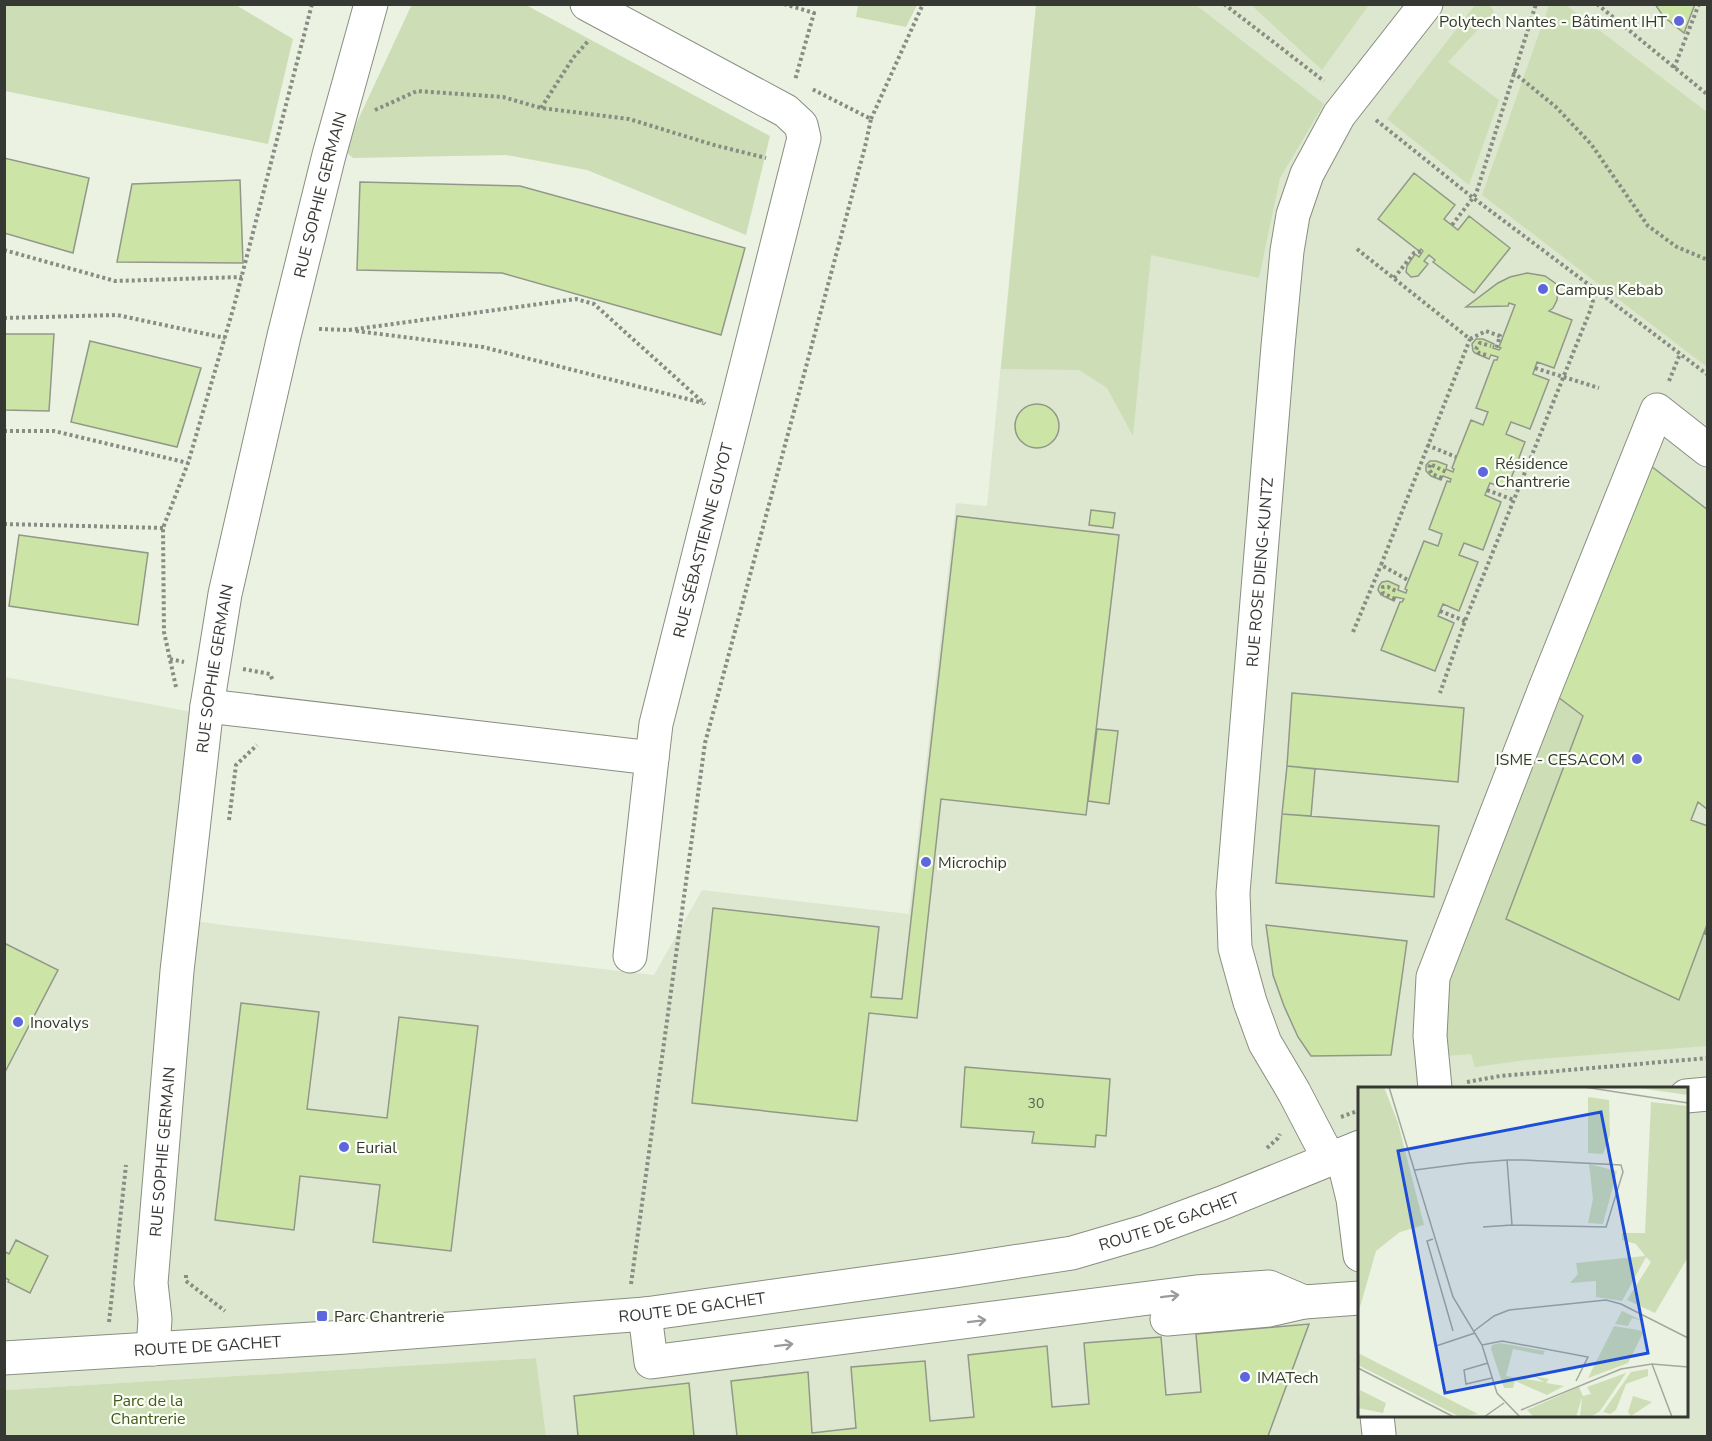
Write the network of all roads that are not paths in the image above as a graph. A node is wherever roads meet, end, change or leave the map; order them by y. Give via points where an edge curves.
1 (371, 4) edge
2 (1426, 4) edge
3 (598, 10) edge
4 (1707, 450) edge
5 (207, 706) junction
6 (652, 759) junction
7 (630, 956) dead end
8 (1435, 1087) edge
9 (1707, 1094) edge
10 (1688, 1096) edge
11 (1344, 1153) edge
12 (1358, 1246) edge
13 (1358, 1298) edge
14 (642, 1300) junction
15 (1304, 1302) junction
16 (1167, 1319) dead end
17 (153, 1349) junction
18 (4, 1358) edge

1 - 5 street, RUE SOPHIE GERMAIN via 284,336 225,594
2 - 11 street, RUE ROSE DIENG-KUNTZ via 1339,115 1307,174 1293,215 1278,346 1233,893 1235,948 1265,1043 1294,1092
3 - 6 street, RUE SÉBASTIENNE GUYOT via 786,111 801,124 804,138 721,408
4 - 8 street via 1657,410 1433,977 1430,1036
5 - 6 street
5 - 17 street, RUE SOPHIE GERMAIN via 177,971 151,1283
6 - 7 street, RUE SÉBASTIENNE GUYOT
9 - 10 street
11 - 12 street, RUE ROSE DIENG-KUNTZ
11 - 14 street, ROUTE DE GACHET via 1158,1227 1072,1253 955,1271
13 - 15 street
14 -> 15 street via 651,1362 1196,1292 1269,1287
14 - 17 street, ROUTE DE GACHET via 346,1337
15 - 16 street via 1269,1310
17 - 18 street, ROUTE DE GACHET

